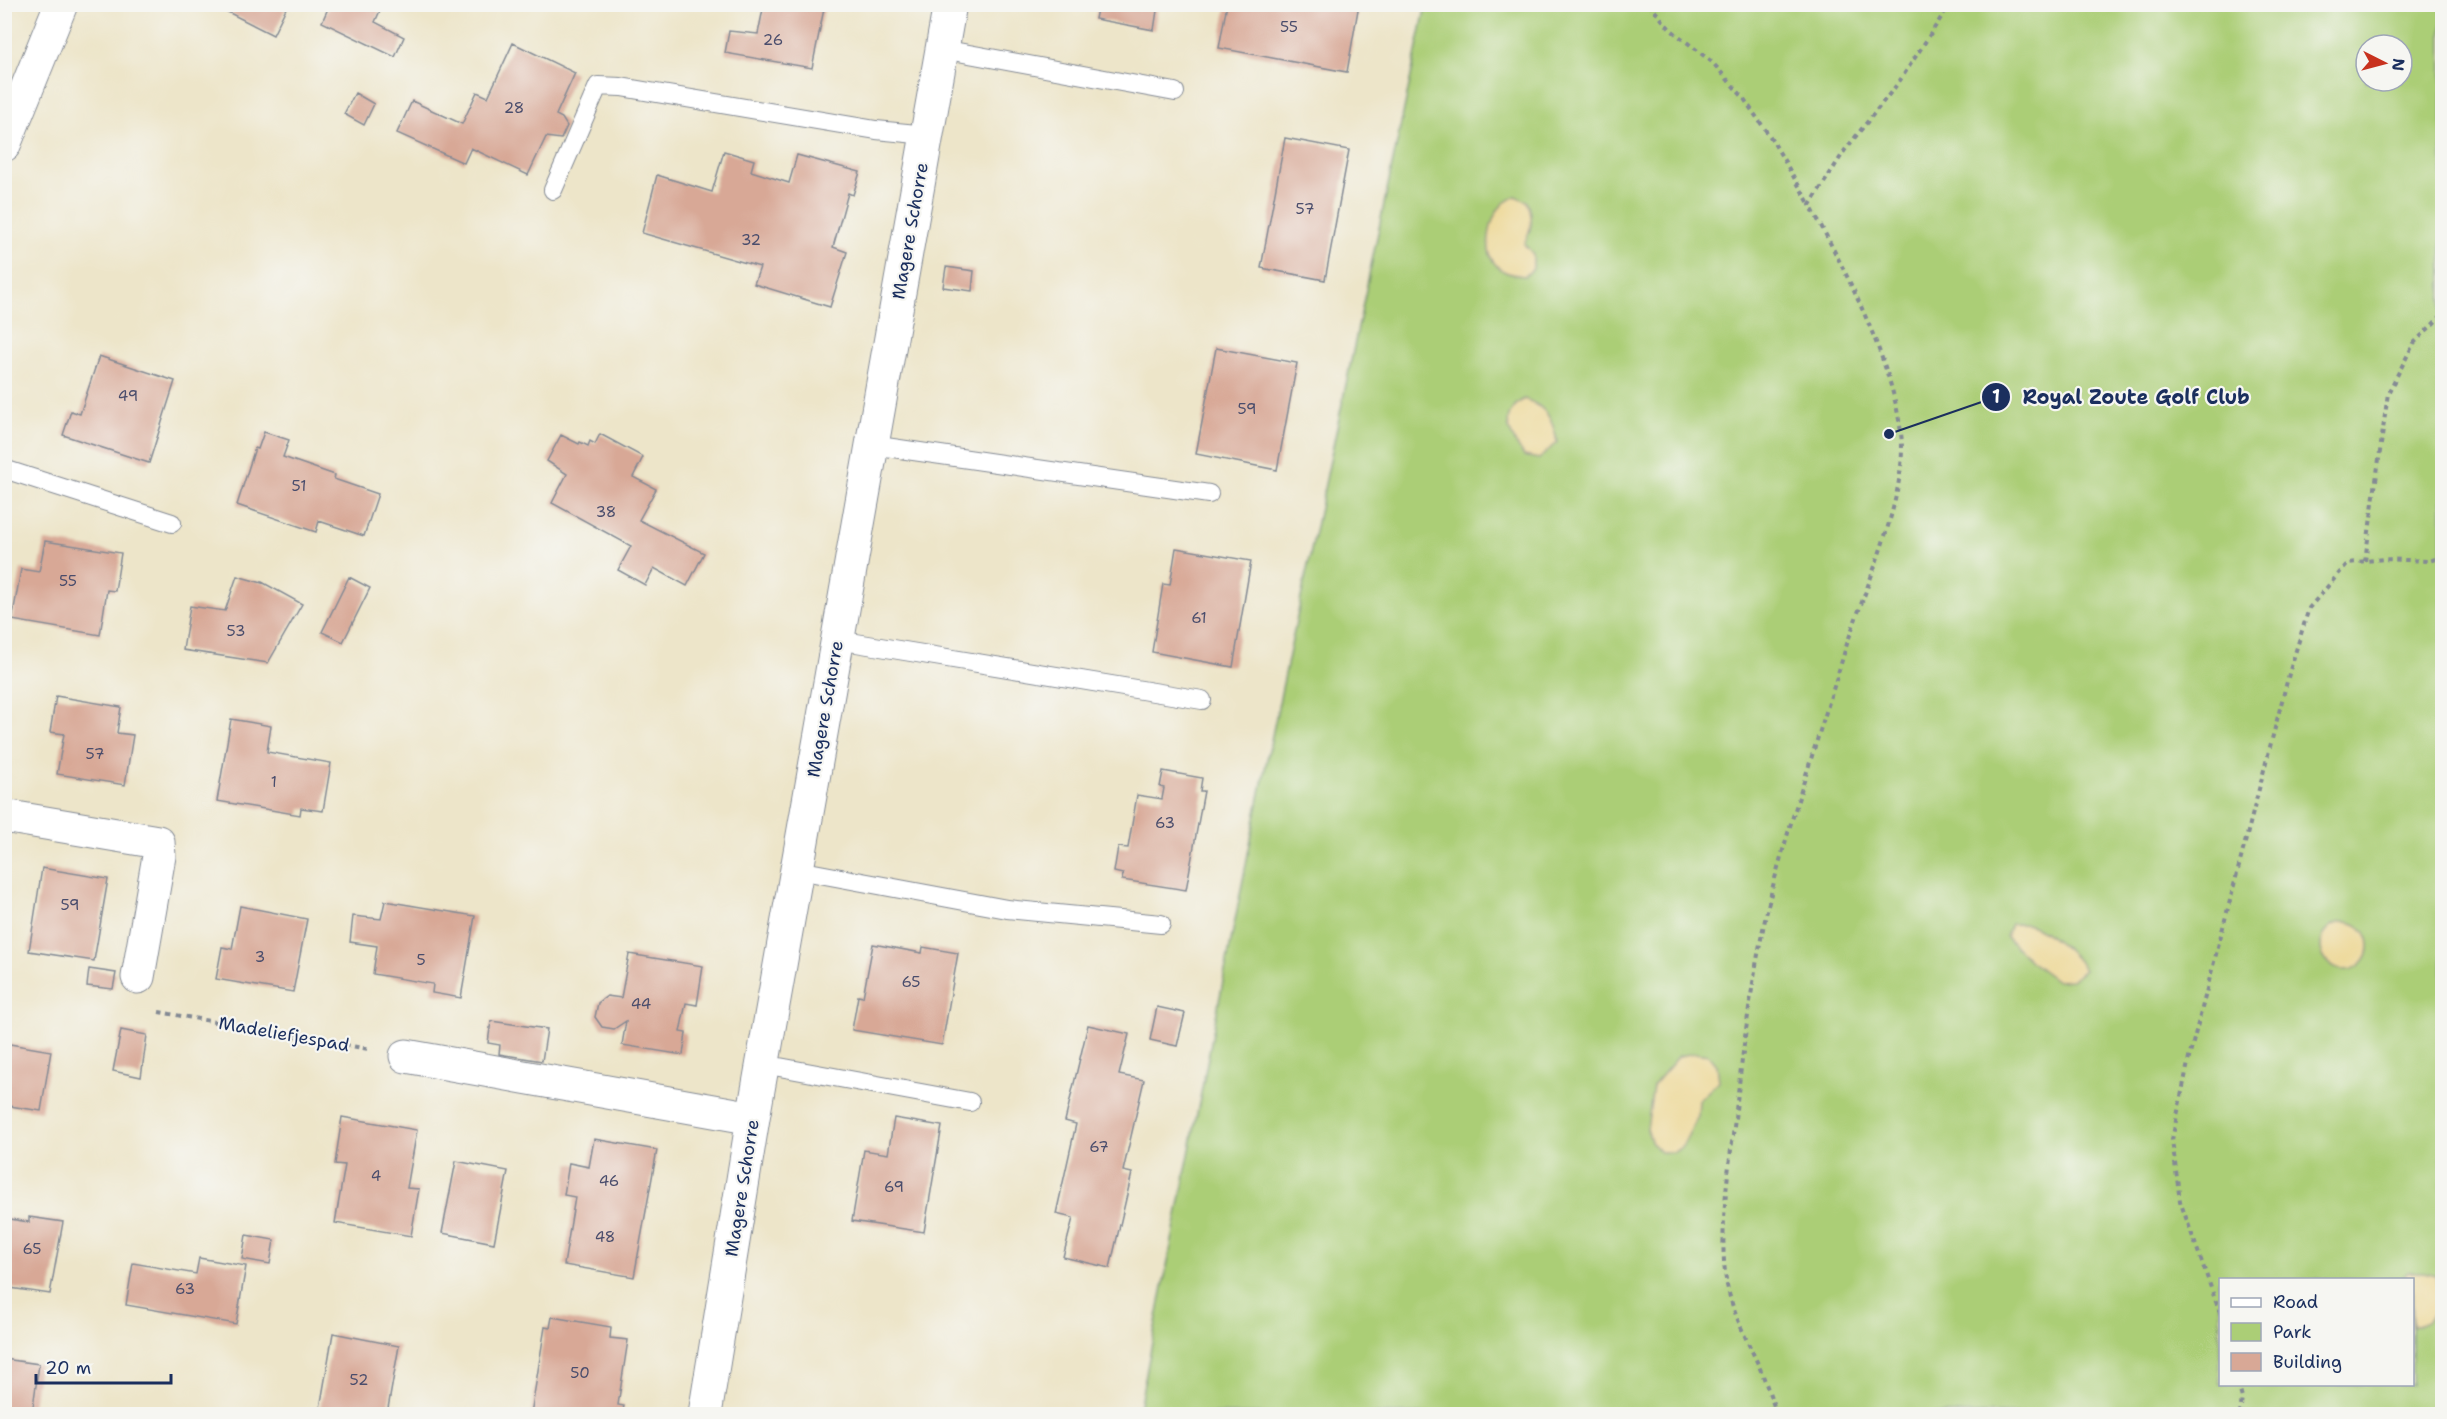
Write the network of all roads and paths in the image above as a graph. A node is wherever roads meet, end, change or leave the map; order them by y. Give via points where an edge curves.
1 (61, 4) edge
2 (950, 4) edge
3 (1648, 4) edge
4 (1950, 4) edge
5 (942, 49) junction
6 (1175, 92) dead end
7 (927, 135) junction
8 (4, 145) edge
9 (553, 190) dead end
10 (1810, 205) junction
11 (2442, 315) edge
12 (872, 445) junction
13 (4, 469) edge
14 (1209, 494) dead end
15 (172, 524) dead end
16 (2442, 557) edge
17 (2365, 561) junction
18 (838, 640) junction
19 (1202, 700) dead end
20 (4, 816) edge
21 (798, 870) junction
22 (1161, 924) dead end
23 (138, 977) joint
24 (406, 1056) joint
25 (763, 1064) junction
26 (970, 1102) dead end
27 (753, 1118) junction
28 (2219, 1310) edge
29 (2239, 1386) edge
30 (705, 1414) edge
31 (1777, 1414) edge
32 (2240, 1414) edge

1 - 8 street
2 - 5 street, Magere Schorre
3 - 10 path via 1670,29 1712,62 1742,96
4 - 10 path
5 - 6 lane
5 - 7 street, Magere Schorre
7 - 9 lane via 598,86
7 - 12 street, Magere Schorre
10 - 31 path via 1842,263 1885,369 1901,434 1901,473 1777,873 1747,1009 1725,1233 1727,1283 1739,1328
11 - 17 path via 2414,343 2388,393
12 - 14 lane
12 - 18 street, Magere Schorre
13 - 15 lane
16 - 17 path via 2429,561
17 - 28 path via 2348,563 2309,609 2248,825 2188,1058 2172,1140 2180,1201
18 - 19 lane
18 - 21 street, Magere Schorre
20 - 23 street via 158,842 159,856
21 - 22 lane via 1006,909
21 - 25 street, Magere Schorre
23 - 24 path, Madeliefjespad via 133,1008
24 - 27 street
25 - 26 lane
25 - 27 street, Magere Schorre
27 - 30 street, Magere Schorre
29 - 32 path

